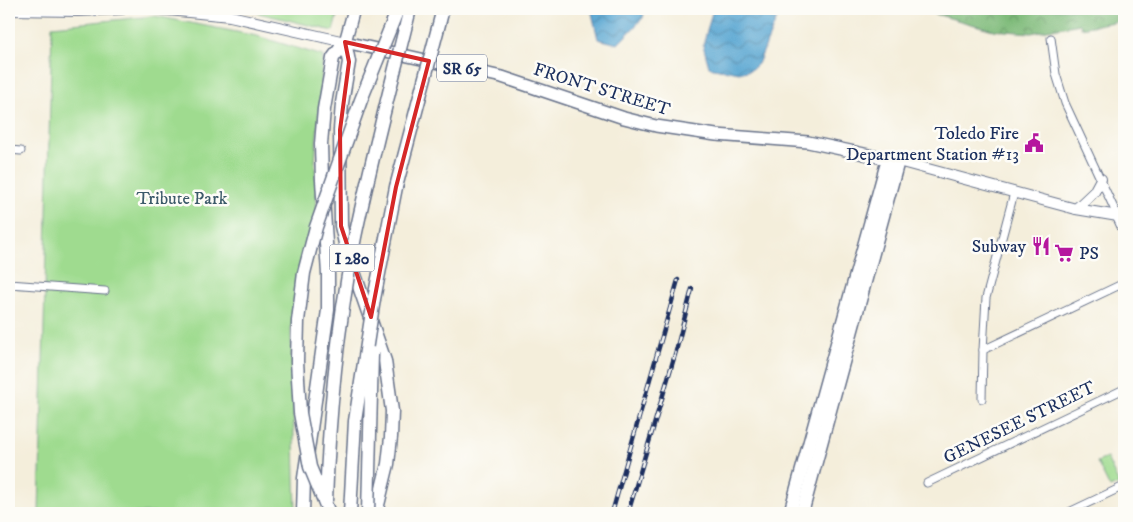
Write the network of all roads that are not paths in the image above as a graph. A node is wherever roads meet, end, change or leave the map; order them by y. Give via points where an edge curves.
1 (102, 9) edge
2 (122, 9) edge
3 (158, 9) edge
4 (354, 9) edge
5 (398, 9) edge
6 (410, 9) edge
7 (443, 9) edge
8 (9, 10) edge
9 (1051, 38) dead end
10 (345, 42) junction
11 (9, 150) edge
12 (20, 151) dead end
13 (893, 160) junction
14 (1101, 179) junction
15 (1014, 193) junction
16 (1076, 209) junction
17 (1121, 217) edge
18 (1124, 230) edge
19 (1124, 283) edge
20 (9, 284) edge
21 (104, 291) dead end
22 (374, 299) junction
23 (983, 350) junction
24 (1124, 389) edge
25 (982, 399) dead end
26 (927, 483) dead end
27 (1124, 486) edge
28 (303, 513) edge
29 (327, 513) edge
30 (350, 513) edge
31 (368, 513) edge
32 (376, 513) edge
33 (790, 513) edge
34 (802, 513) edge
35 (1068, 513) edge

1 - 2 main road
1 - 8 main road
3 - 10 main road, FRONT STREET via 230,16
4 - 10 main road
5 - 29 highway, bridge via 361,100 316,227 304,273 297,361 300,413 310,467
6 - 29 highway, I 280, bridge via 355,239 332,400
7 - 22 highway, I 280, bridge via 396,187
9 - 14 street via 1056,74 1065,103
10 - 13 main road, FRONT STREET / SR 65 via 502,77 656,126 716,135 808,142
10 - 28 highway via 333,58 324,109 321,144 328,310 304,478
10 - 32 highway via 349,62 340,123 341,226 385,361 392,411 388,464
11 - 12 street
13 - 15 main road, FRONT STREET
13 - 33 highway
13 - 34 highway
14 - 16 main road via 1094,192
14 - 17 street
15 - 16 main road, FRONT STREET
15 - 23 street via 986,298
16 - 17 main road, FRONT STREET
17 - 18 main road
19 - 23 street
20 - 21 street
22 - 30 highway, I 280, bridge via 355,421
22 - 31 highway, bridge
23 - 25 street
24 - 26 street, GENESEE STREET
27 - 35 street

